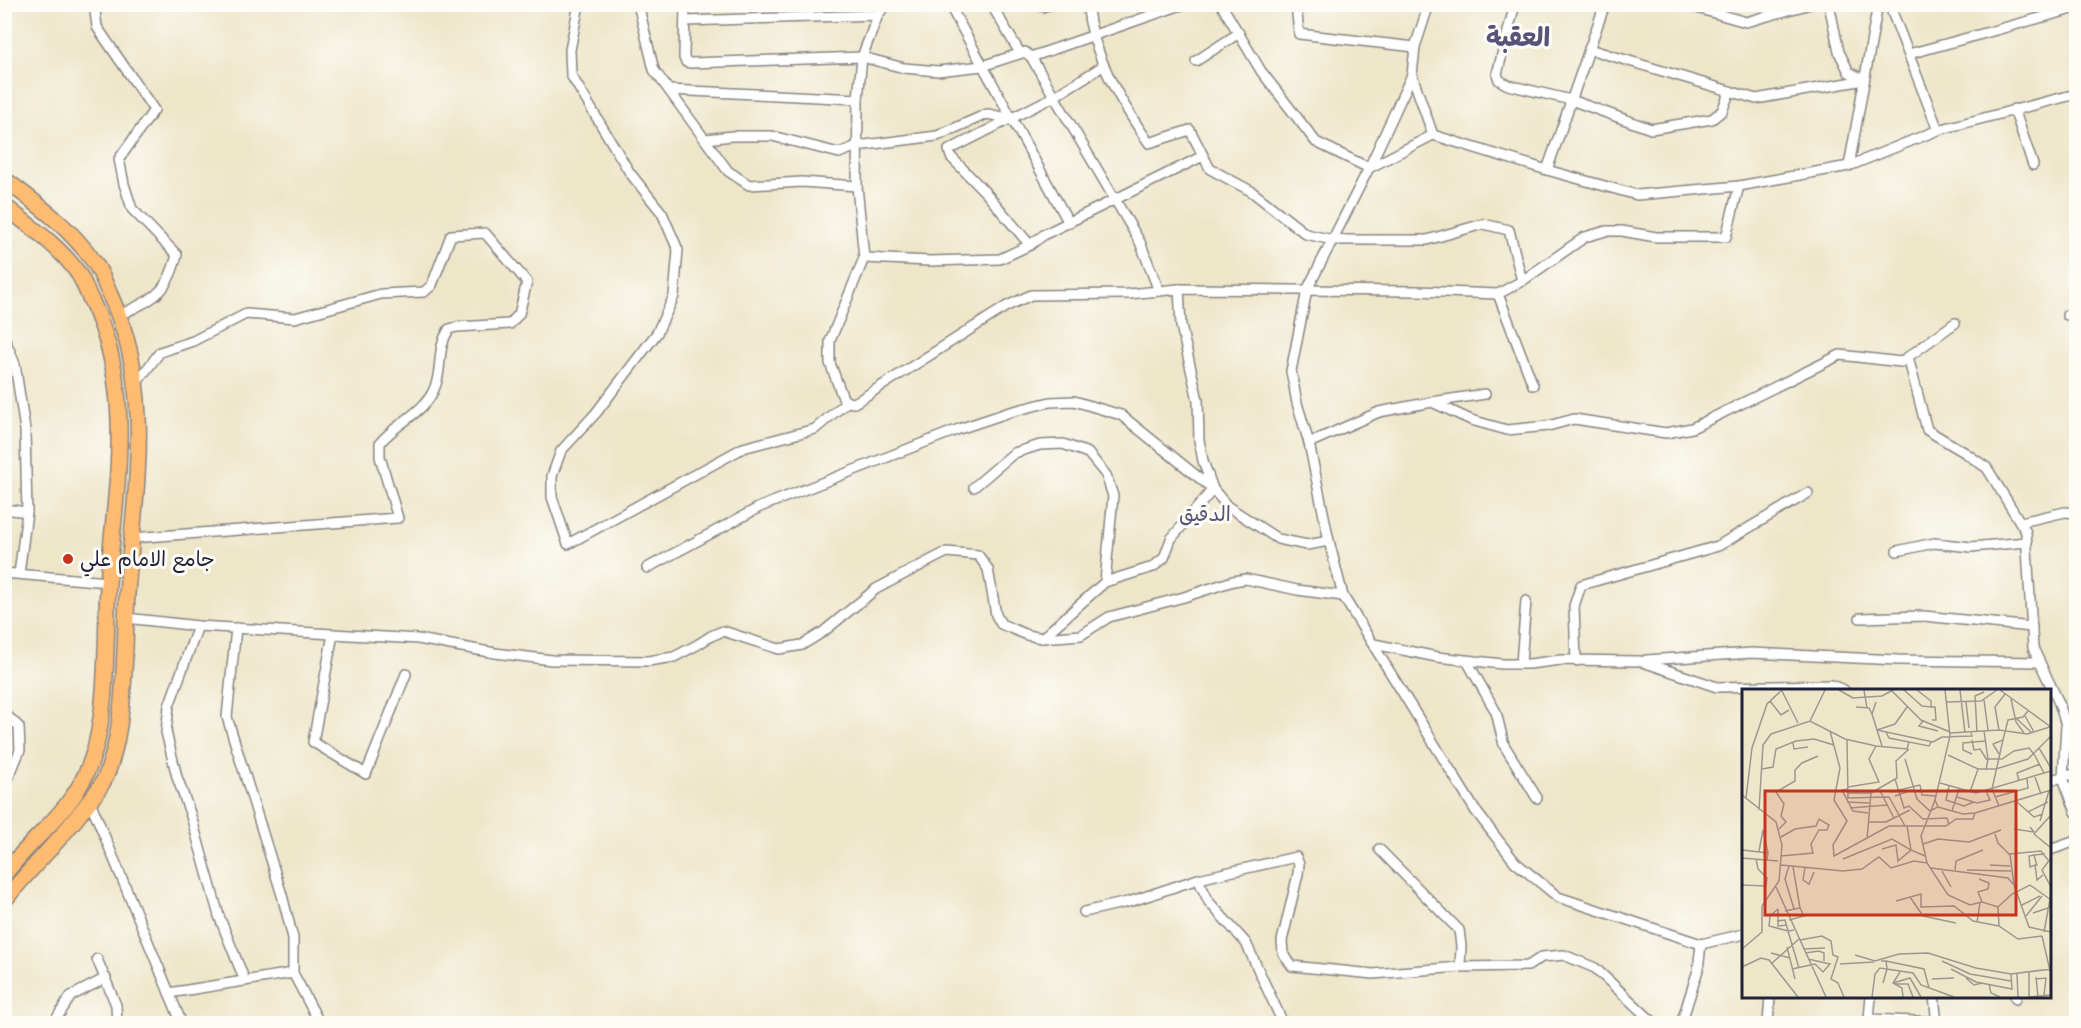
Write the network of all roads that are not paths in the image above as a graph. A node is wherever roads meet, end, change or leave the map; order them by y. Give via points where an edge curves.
1 (100, 4) edge
2 (579, 4) edge
3 (638, 4) edge
4 (685, 4) edge
5 (886, 4) edge
6 (949, 4) edge
7 (991, 4) edge
8 (1087, 4) edge
9 (1184, 4) edge
10 (1221, 4) edge
11 (1296, 4) edge
12 (1429, 4) edge
13 (1515, 4) edge
14 (1605, 4) edge
15 (1683, 4) edge
16 (1810, 4) edge
17 (1829, 4) edge
18 (1878, 4) edge
19 (1889, 4) edge
20 (1701, 7) edge
21 (2076, 8) edge
22 (878, 15) junction
23 (685, 21) junction
24 (1239, 33) junction
25 (1094, 36) junction
26 (1415, 47) junction
27 (1589, 49) junction
28 (1020, 53) junction
29 (1909, 54) junction
30 (862, 57) junction
31 (1031, 57) junction
32 (1196, 61) dead end
33 (982, 66) junction
34 (1103, 66) junction
35 (1412, 75) junction
36 (1864, 80) junction
37 (669, 90) junction
38 (1730, 91) junction
39 (2076, 94) edge
40 (1055, 96) junction
41 (858, 99) junction
42 (1571, 100) junction
43 (2014, 109) junction
44 (1013, 119) junction
45 (1938, 130) junction
46 (1433, 135) junction
47 (706, 139) junction
48 (857, 146) junction
49 (1203, 156) junction
50 (2033, 165) dead end
51 (1849, 166) junction
52 (1369, 168) junction
53 (1547, 170) junction
54 (4, 179) edge
55 (857, 186) junction
56 (1738, 186) junction
57 (1116, 201) junction
58 (4, 206) edge
59 (1069, 223) junction
60 (1333, 240) junction
61 (1030, 245) junction
62 (864, 258) junction
63 (1522, 281) junction
64 (1179, 289) junction
65 (1307, 290) junction
66 (1159, 291) junction
67 (1498, 294) junction
68 (2076, 311) edge
69 (120, 315) junction
70 (2067, 315) dead end
71 (1955, 323) dead end
72 (4, 337) edge
73 (1908, 357) junction
74 (135, 385) junction
75 (1533, 385) dead end
76 (1485, 394) dead end
77 (847, 402) junction
78 (1432, 402) junction
79 (1309, 443) junction
80 (974, 487) dead end
81 (1213, 489) junction
82 (1808, 492) dead end
83 (4, 509) edge
84 (27, 512) junction
85 (2076, 513) edge
86 (2020, 522) junction
87 (132, 538) junction
88 (1329, 541) junction
89 (2027, 542) junction
90 (1897, 551) dead end
91 (647, 568) dead end
92 (4, 573) edge
93 (19, 574) junction
94 (108, 582) junction
95 (1105, 582) junction
96 (128, 585) junction
97 (1343, 596) junction
98 (1526, 601) dead end
99 (126, 618) junction
100 (1860, 618) dead end
101 (198, 626) junction
102 (2032, 627) junction
103 (236, 628) junction
104 (333, 634) junction
105 (1042, 638) junction
106 (1374, 644) junction
107 (1467, 661) junction
108 (1576, 661) junction
109 (1640, 661) junction
110 (2039, 662) junction
111 (1521, 663) junction
112 (406, 674) dead end
113 (1841, 689) edge
114 (4, 713) edge
115 (2076, 774) edge
116 (2063, 777) junction
117 (2051, 779) edge
118 (4, 789) edge
119 (1537, 798) dead end
120 (90, 801) junction
121 (2076, 812) edge
122 (2076, 841) edge
123 (1379, 849) dead end
124 (2051, 849) edge
125 (4, 875) edge
126 (1198, 879) junction
127 (4, 901) edge
128 (1083, 912) dead end
129 (1742, 934) edge
130 (1701, 944) junction
131 (96, 959) dead end
132 (1460, 967) junction
133 (293, 973) junction
134 (106, 978) junction
135 (244, 981) junction
136 (169, 993) junction
137 (1770, 998) edge
138 (1871, 998) edge
139 (1934, 998) edge
140 (53, 1023) edge
141 (117, 1023) edge
142 (182, 1023) edge
143 (320, 1023) edge
144 (1285, 1023) edge
145 (1654, 1023) edge
146 (1681, 1023) edge
147 (1768, 1023) edge
148 (1937, 1023) edge

1 - 69 street via 95,11 98,27 154,110 119,159 124,184 132,209 177,255 172,275 158,295
2 - 77 street via 570,50 571,75 630,173 662,213 678,250 674,296 657,333 596,413 561,451 552,476 552,497 568,544 742,448 815,429
3 - 37 street via 654,70
4 - 23 street
5 - 22 street
6 - 33 street
7 - 28 street
8 - 25 street
9 - 25 street
10 - 24 street
11 - 26 street via 1299,34
12 - 26 street
13 - 42 street via 1497,74 1499,80
14 - 27 street
15 - 20 street
16 - 20 street via 1746,22
17 - 36 street via 1839,52 1849,72
18 - 36 street
19 - 29 street
21 - 29 street
22 - 23 street
22 - 30 street
23 - 30 street via 686,62
24 - 32 street
24 - 52 street via 1261,71 1316,142
25 - 31 street
25 - 34 street
26 - 35 street
27 - 38 street
27 - 42 street
28 - 31 street
28 - 33 street
29 - 45 street
30 - 33 street via 927,70
30 - 41 street
31 - 40 street
33 - 44 street
34 - 40 street
34 - 49 street via 1149,143 1190,130
35 - 46 street
35 - 52 street
36 - 38 street via 1756,99
36 - 51 street
37 - 41 street
37 - 47 street
38 - 42 street via 1722,111 1712,119 1658,129
39 - 43 street
40 - 44 street
40 - 57 street
41 - 48 street
42 - 53 street
43 - 45 street
43 - 50 street
44 - 48 street via 987,114 937,136
44 - 59 street
44 - 61 street via 949,150 951,157
45 - 51 street
46 - 52 street
46 - 53 street
47 - 48 street via 772,136 839,153
47 - 55 street via 728,171 749,185 801,182
48 - 55 street
49 - 57 street
49 - 60 street via 1210,169 1251,191 1306,234
51 - 56 street
52 - 60 street
53 - 56 street via 1637,195
54 - 69 main road via 63,225 89,255
55 - 62 street
56 - 63 street via 1726,237 1656,237 1606,231 1585,237
57 - 59 street
57 - 66 street via 1140,242
58 - 94 main road via 47,240 78,274 101,320 111,354 119,395 121,444
59 - 61 street
60 - 63 street via 1427,240 1483,224 1509,230
60 - 65 street
61 - 62 street via 1000,259 975,261
62 - 77 street via 830,341 830,363
63 - 67 street
64 - 65 street
64 - 66 street
64 - 81 street via 1181,326 1198,400 1199,440
65 - 67 street
65 - 79 street via 1292,371
66 - 77 street via 1031,295 861,399
67 - 75 street
68 - 70 street
69 - 74 main road
71 - 73 street
72 - 84 street via 15,364 25,430
73 - 78 street via 1901,362 1840,355 1692,429 1666,433 1574,418 1548,426 1507,430 1471,420
73 - 86 street via 1927,430 1987,468
74 - 87 main road via 140,448
74 - 87 street via 160,352 246,314 295,318 381,294 424,292 432,285 451,235 485,233 527,282 519,314 510,324 449,329 442,340 436,387 425,405 380,443 380,457 398,518
76 - 78 street
78 - 79 street via 1379,412
79 - 88 street
80 - 95 street via 1014,453 1063,444 1088,453 1106,475 1113,496
81 - 88 street via 1227,506 1278,539 1307,545
81 - 91 street via 1121,415 1074,401 1050,402 959,429 760,507
81 - 95 street via 1171,539 1164,558 1153,567
82 - 108 street via 1718,546 1581,585 1574,606
83 - 84 street
84 - 93 street
85 - 86 street
86 - 89 street
87 - 96 main road
88 - 97 street
89 - 90 street via 1971,547 1934,543
89 - 102 street
92 - 93 street
93 - 94 street
94 - 96 main road
94 - 125 main road via 100,730 90,765 74,797
95 - 105 street
96 - 99 main road
97 - 105 street via 1246,579 1109,617 1081,635
97 - 106 street
98 - 111 street
99 - 101 street
99 - 120 main road via 115,747 104,779
100 - 102 street via 1924,616
101 - 103 street
101 - 135 street via 170,706 166,732 219,916
102 - 110 street via 2033,648
103 - 104 street
103 - 133 street via 227,717 282,895 293,938
104 - 105 street via 418,639 552,660 648,661 674,657 723,631 779,649 802,645 876,589 947,552 978,555 988,569 1001,624
104 - 112 street via 313,742 366,774
106 - 107 street
106 - 130 street via 1475,810 1515,862 1557,897
107 - 111 street
107 - 119 street via 1496,712 1504,746
108 - 109 street
108 - 111 street
109 - 110 street via 1752,652
109 - 113 street via 1717,687 1831,685
110 - 116 street via 2066,725
114 - 118 street via 19,727 20,750
115 - 116 street
116 - 117 street
116 - 121 street
120 - 127 main road
120 - 136 street
122 - 124 street
123 - 132 street via 1459,930
126 - 128 street
126 - 132 street via 1296,857 1298,874 1282,941 1283,953 1292,966 1373,974
126 - 144 street via 1209,902 1246,943
129 - 130 street
130 - 146 street via 1698,970
131 - 134 street
132 - 145 street via 1528,966 1542,957 1564,955 1595,968
133 - 135 street
133 - 143 street
134 - 140 street via 71,996
134 - 141 street via 116,1005
135 - 136 street
136 - 142 street
137 - 147 street
138 - 148 street via 1869,1019
139 - 148 street

